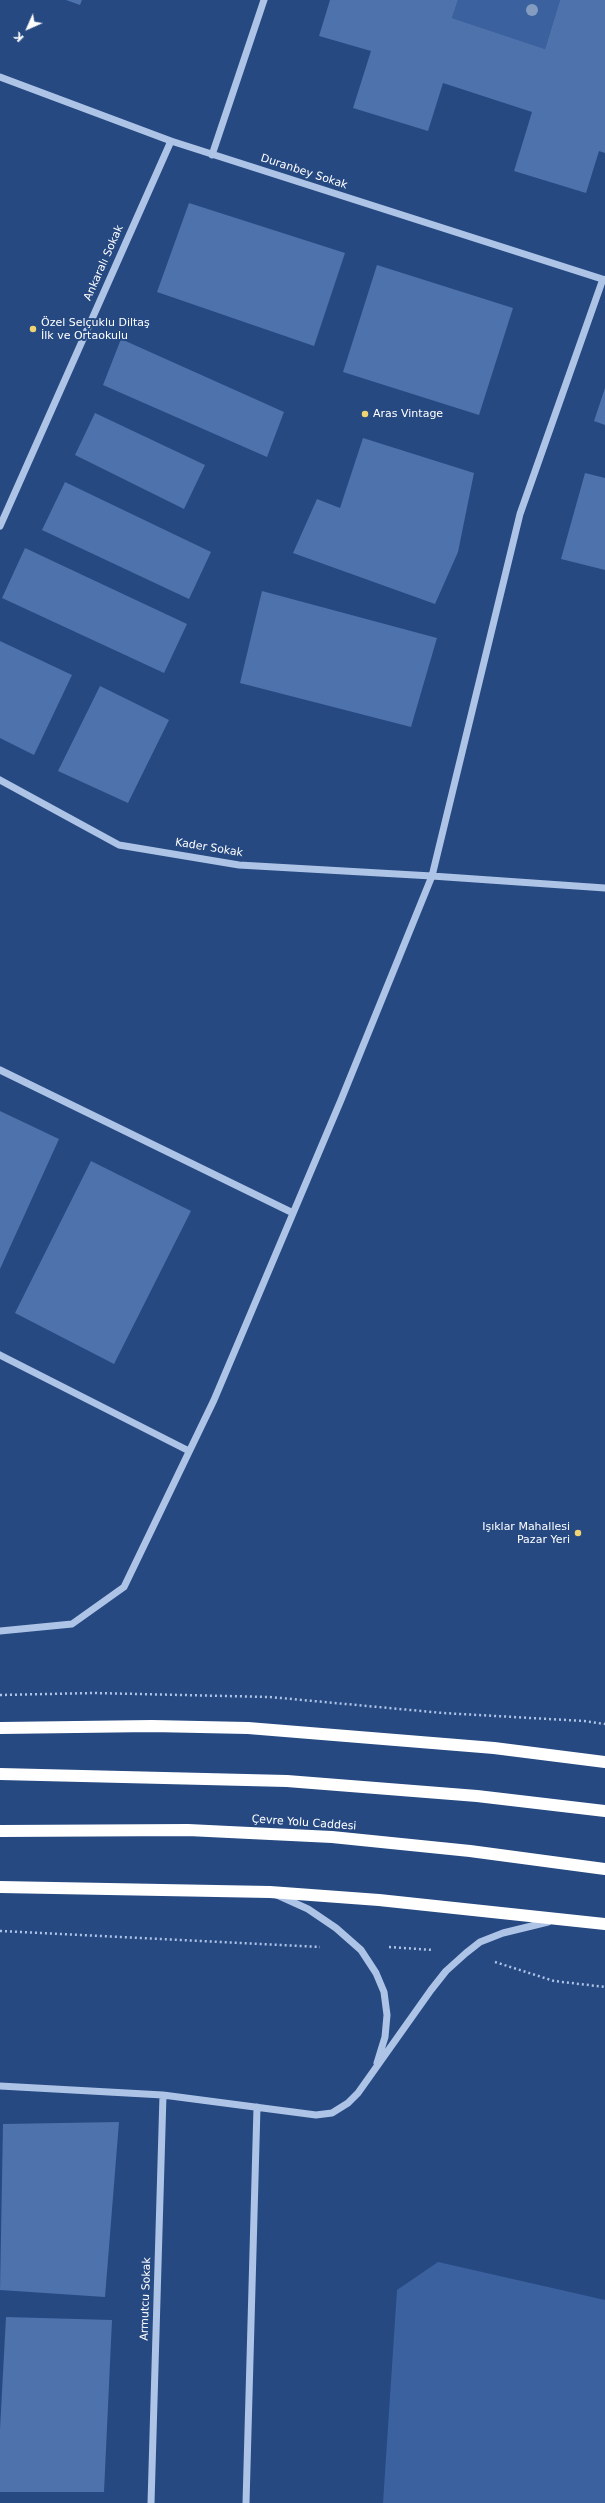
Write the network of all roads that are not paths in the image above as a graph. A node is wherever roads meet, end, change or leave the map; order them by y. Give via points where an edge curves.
1 (264, 0) edge
2 (0, 77) edge
3 (171, 141) junction
4 (212, 154) junction
5 (604, 280) edge
6 (0, 526) edge
7 (0, 780) edge
8 (432, 876) junction
9 (605, 888) edge
10 (0, 1070) edge
11 (293, 1212) junction
12 (0, 1355) edge
13 (189, 1451) junction
14 (0, 1631) edge
15 (0, 1728) edge
16 (605, 1762) edge
17 (0, 1774) edge
18 (605, 1811) edge
19 (0, 1831) edge
20 (605, 1869) edge
21 (0, 1887) edge
22 (270, 1892) junction
23 (564, 1919) junction
24 (605, 1924) edge
25 (375, 2067) junction
26 (0, 2086) edge
27 (163, 2095) junction
28 (257, 2107) junction
29 (151, 2503) edge
30 (246, 2503) edge

1 - 4 street
2 - 3 street, Duranbey Sokak
3 - 4 street, Duranbey Sokak
3 - 6 street, Ankaralı Sokak
4 - 5 street, Duranbey Sokak
5 - 8 street via 520,514
7 - 8 street, Kader Sokak via 119,845 239,865
8 - 9 street, Kader Sokak
8 - 11 street
10 - 11 street
11 - 13 street via 214,1400
12 - 13 street
13 - 14 street via 124,1586 72,1624
15 - 16 highway via 248,1728 494,1748
17 - 18 highway via 287,1781 477,1796
19 - 20 highway, Çevre Yolu Caddesi via 188,1830 332,1837 470,1851
21 - 22 highway
22 - 23 highway via 379,1900
22 - 25 street via 308,1909 336,1928 361,1950 376,1973 384,1992 386,2007 385,2037
23 - 24 highway
23 - 25 street via 533,1924 480,1942 446,1971
25 - 28 street via 358,2093 332,2113 316,2115
26 - 27 street
27 - 28 street
27 - 29 street, Armutcu Sokak
28 - 30 street

